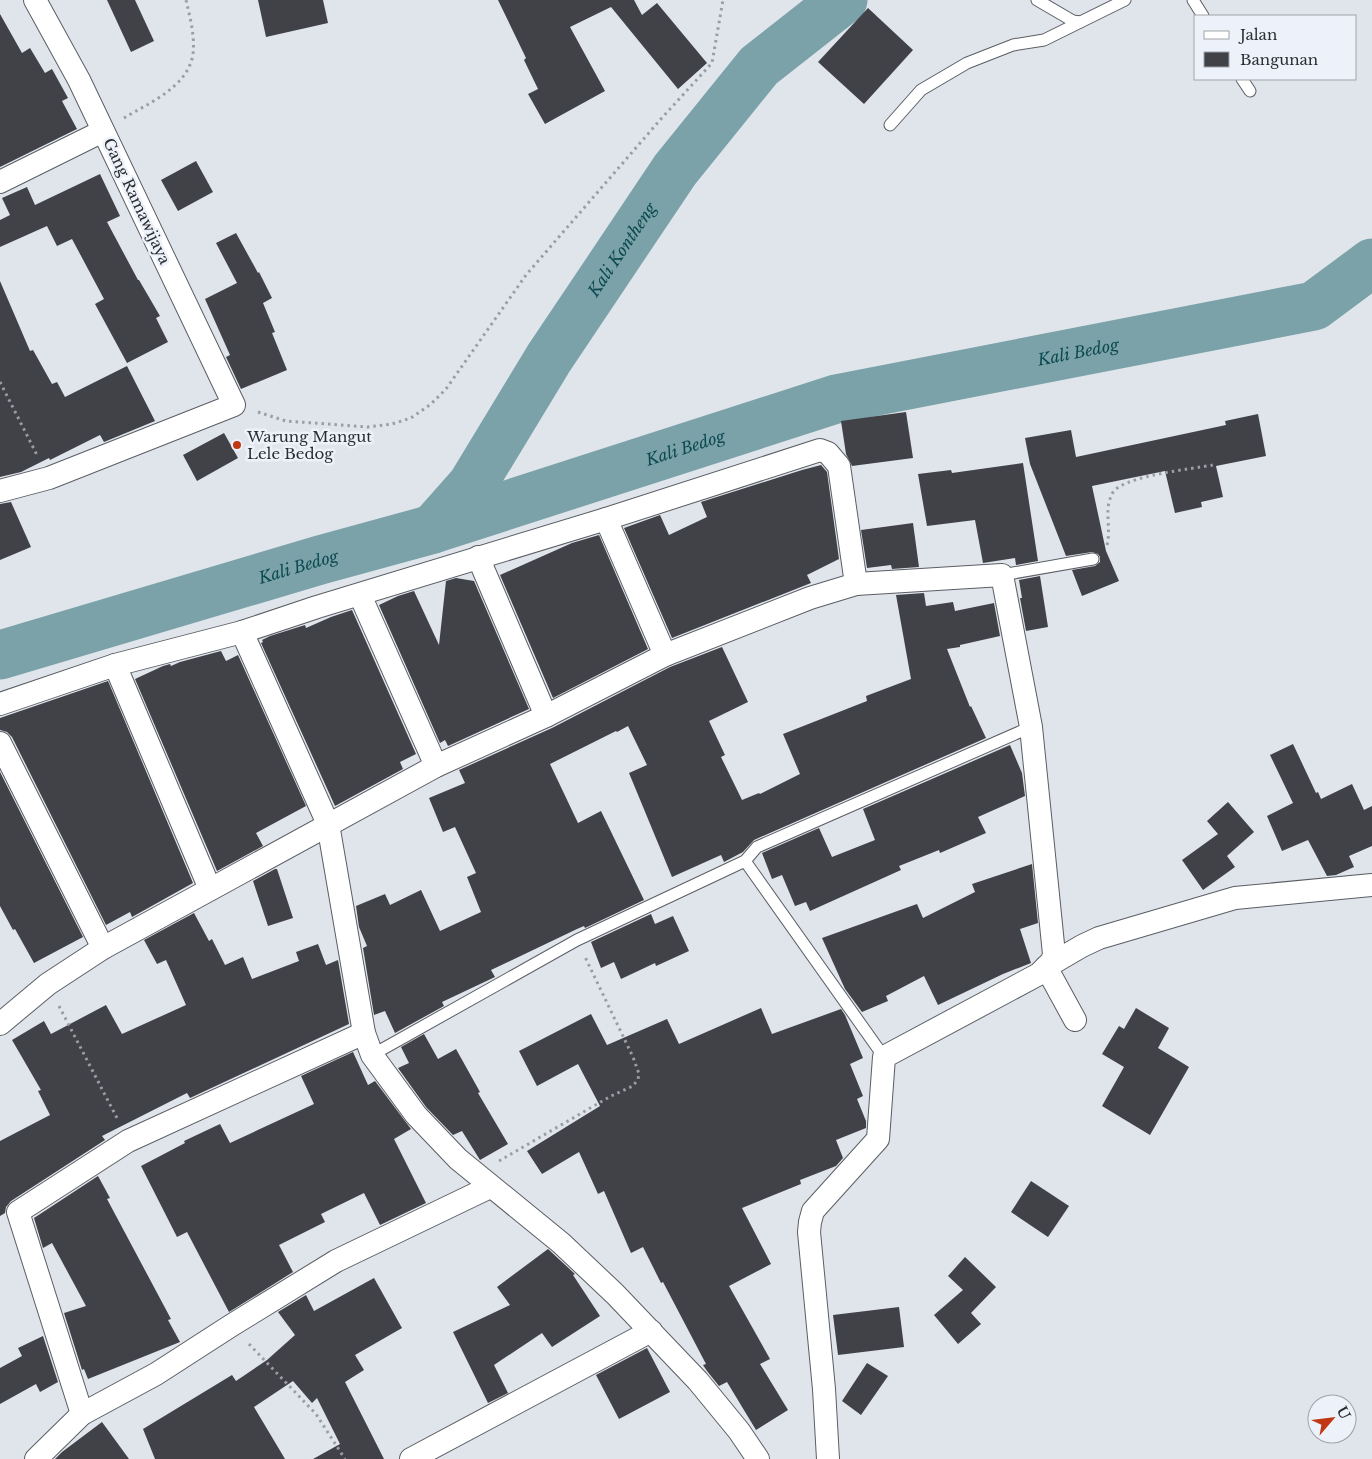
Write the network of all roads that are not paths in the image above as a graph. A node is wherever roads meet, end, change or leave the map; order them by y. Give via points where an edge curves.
1 (35, 0) edge
2 (1037, 0) edge
3 (1125, 0) edge
4 (1193, 0) edge
5 (1202, 15) edge
6 (1080, 22) junction
7 (1243, 80) edge
8 (1250, 92) dead end
9 (890, 125) dead end
10 (103, 131) junction
11 (0, 182) edge
12 (0, 490) edge
13 (606, 519) junction
14 (478, 557) junction
15 (1093, 559) road end
16 (1002, 575) junction
17 (856, 584) junction
18 (360, 595) junction
19 (242, 632) junction
20 (665, 655) junction
21 (116, 665) junction
22 (0, 704) edge
23 (546, 716) junction
24 (1031, 727) junction
25 (0, 743) edge
26 (436, 766) junction
27 (328, 824) junction
28 (745, 861) junction
29 (1372, 885) edge
30 (210, 889) junction
31 (103, 948) junction
32 (1046, 967) junction
33 (1075, 1020) dead end
34 (0, 1024) edge
35 (364, 1033) junction
36 (372, 1055) junction
37 (884, 1057) junction
38 (483, 1181) junction
39 (651, 1331) junction
40 (82, 1414) junction
41 (36, 1459) edge
42 (411, 1459) edge
43 (758, 1459) edge
44 (828, 1459) edge

1 - 10 street, Gang Ramawijaya
2 - 6 lane
3 - 6 lane
4 - 5 lane
6 - 9 lane via 1044,40 1013,45 967,63 921,90
7 - 8 lane
10 - 11 street
10 - 12 street, Gang Ramawijaya via 234,405 49,478
13 - 14 street
13 - 17 street via 820,450 828,452 838,466
13 - 20 street
14 - 18 street
14 - 23 street
15 - 16 lane
16 - 17 street
16 - 24 street
17 - 20 street via 810,598
18 - 19 street
18 - 26 street
19 - 21 street
19 - 27 street
20 - 23 street
21 - 22 street
21 - 30 street
23 - 26 street
24 - 28 lane via 757,848
24 - 32 street via 1054,954
25 - 31 street
26 - 27 street
27 - 30 street
27 - 35 street
28 - 36 lane via 577,940
28 - 37 lane
29 - 32 street via 1235,898 1098,938
30 - 31 street
31 - 34 street via 48,984
32 - 33 street
32 - 37 street via 1039,974
35 - 36 street
35 - 40 street via 128,1140 18,1212
36 - 38 street via 416,1115
37 - 44 street via 878,1139 826,1196 810,1222
38 - 39 street via 561,1244
38 - 40 street via 336,1261 156,1374
39 - 42 street
39 - 43 street via 698,1381
40 - 41 street

